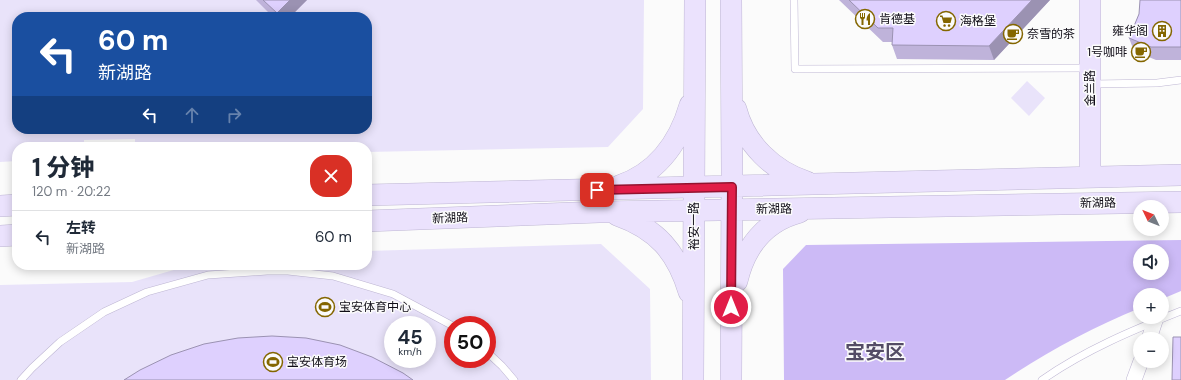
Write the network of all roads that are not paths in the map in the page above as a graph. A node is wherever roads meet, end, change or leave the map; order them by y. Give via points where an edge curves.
1 (695, 0) edge
2 (731, 0) edge
3 (794, 0) edge
4 (1090, 0) edge
5 (1090, 76) junction
6 (1181, 80) edge
7 (732, 82) junction
8 (695, 87) junction
9 (1181, 175) edge
10 (1090, 177) junction
11 (1181, 184) edge
12 (817, 185) junction
13 (694, 187) junction
14 (732, 187) junction
15 (597, 190) junction
16 (547, 191) junction
17 (1181, 193) edge
18 (372, 195) edge
19 (1181, 202) edge
20 (818, 208) junction
21 (694, 210) junction
22 (732, 210) junction
23 (599, 212) junction
24 (546, 214) junction
25 (372, 221) edge
26 (693, 304) junction
27 (731, 307) junction
28 (1181, 311) edge
29 (1169, 316) edge
30 (444, 321) edge
31 (1150, 324) edge
32 (496, 360) edge
33 (1138, 368) edge
34 (21, 380) edge
35 (514, 380) edge
36 (693, 380) edge
37 (731, 380) edge
38 (1042, 380) edge
39 (1134, 380) edge

1 - 8 main road, 裕安一路
2 - 7 main road
3 - 5 lane via 794,70
4 - 5 main road, 金兰路
5 - 6 lane via 1157,83
5 - 10 main road, 金兰路
7 - 12 main road via 738,117 756,148 768,161 783,171
7 - 14 main road
8 - 13 main road, 裕安一路
8 - 15 main road via 686,119 667,153 641,177 615,187
9 - 10 main road, 新湖路
10 - 12 main road, 新湖路
11 - 17 main road
12 - 14 main road, 新湖路
13 - 14 main road, 新湖路
13 - 15 main road, 新湖路
13 - 21 main road, 裕安一路
14 - 22 main road
15 - 16 main road, 新湖路
16 - 18 main road, 新湖路
16 - 24 main road via 556,195 559,205 555,211
19 - 20 main road, 新湖路
20 - 22 main road, 新湖路
20 - 27 main road via 793,214 776,222 758,237 746,253
21 - 22 main road, 新湖路
21 - 23 main road, 新湖路
21 - 26 main road, 裕安一路
22 - 27 main road
23 - 24 main road, 新湖路
23 - 26 main road via 633,221 658,237 686,280
24 - 25 main road, 新湖路
26 - 36 main road, 裕安一路
27 - 37 main road
28 - 29 lane
30 - 34 lane via 393,294 333,276 288,271 208,275 147,292 104,312 60,342
31 - 38 lane via 1088,352
32 - 35 lane
33 - 39 street

